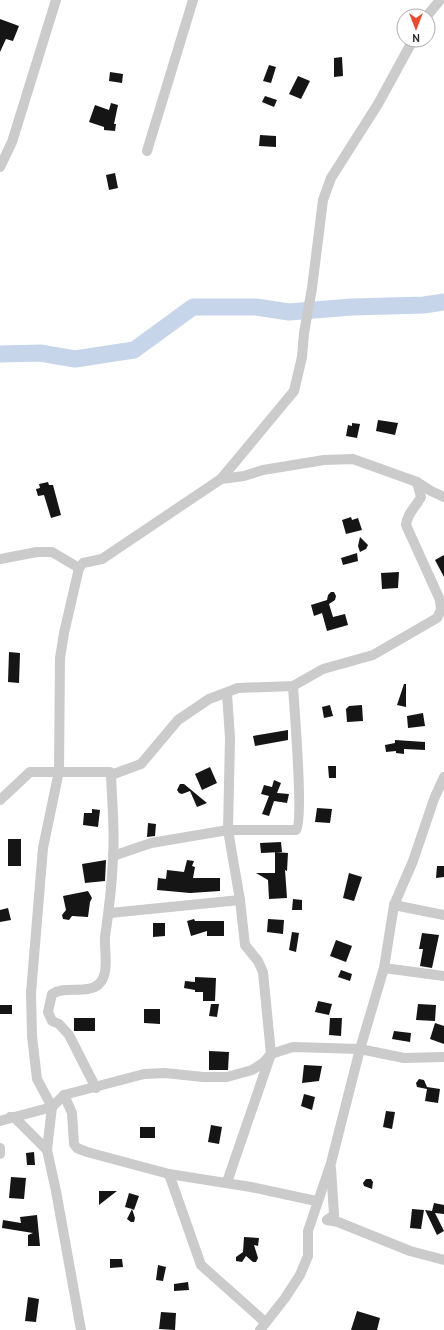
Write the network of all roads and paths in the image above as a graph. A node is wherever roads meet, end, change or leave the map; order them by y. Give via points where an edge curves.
1 (56, 0) edge
2 (193, 0) edge
3 (440, 0) edge
4 (434, 8) edge
5 (409, 48) edge
6 (147, 151) dead end
7 (0, 167) edge
8 (221, 479) junction
9 (417, 482) junction
10 (444, 497) edge
11 (0, 559) edge
12 (79, 568) junction
13 (293, 686) junction
14 (227, 693) junction
15 (59, 772) junction
16 (112, 775) junction
17 (444, 777) edge
18 (0, 800) edge
19 (228, 830) junction
20 (113, 856) junction
21 (240, 900) junction
22 (394, 905) junction
23 (110, 913) junction
24 (444, 915) edge
25 (384, 968) junction
26 (444, 976) edge
27 (360, 1049) junction
28 (271, 1054) junction
29 (444, 1057) edge
30 (96, 1088) junction
31 (64, 1095) junction
32 (52, 1108) junction
33 (0, 1115) edge
34 (14, 1117) junction
35 (0, 1121) edge
36 (0, 1148) edge
37 (47, 1150) junction
38 (0, 1154) edge
39 (331, 1163) junction
40 (169, 1174) junction
41 (227, 1182) junction
42 (316, 1201) junction
43 (444, 1260) edge
44 (262, 1326) edge
45 (81, 1330) edge

1 - 7 street via 12,142
2 - 6 street
3 - 4 street
5 - 8 street via 378,104 331,178 323,200 302,357 294,391
8 - 9 street via 324,460 353,459
8 - 12 street via 140,532 122,547 102,559 83,563
9 - 10 street
9 - 13 street via 421,496 409,513 406,525 440,600 441,610 437,618 373,655 323,669
11 - 12 street via 37,552 52,552
12 - 15 street via 60,658
13 - 14 street via 238,688
13 - 19 street via 299,786 298,828 292,831
14 - 16 street via 209,699 178,720 141,764
14 - 19 street via 230,738
15 - 16 street via 110,772
15 - 18 street via 30,772
15 - 32 street via 43,848 31,993 32,1036 38,1079
16 - 20 street
17 - 22 street
19 - 20 street via 151,843
19 - 21 street
20 - 23 street
21 - 23 street
21 - 28 street via 245,945 263,972
22 - 24 street
22 - 25 street
23 - 30 street via 105,938 105,975 100,984 92,988 57,990 52,994 48,1012 52,1021 59,1024 69,1035
25 - 26 street
25 - 27 street
27 - 28 street via 294,1047
27 - 29 street via 404,1058
27 - 39 street
28 - 30 street via 252,1070 227,1077 154,1073
28 - 41 street
30 - 31 street
31 - 32 street
31 - 40 street via 72,1113 72,1139 77,1148
32 - 34 street
32 - 37 street
33 - 34 street
34 - 35 street
34 - 37 street
36 - 38 street
37 - 45 street
39 - 42 street
39 - 43 street via 334,1215 327,1220 410,1251
40 - 41 street
40 - 44 street via 202,1265
41 - 42 street
42 - 44 street via 308,1231 306,1262 285,1298

